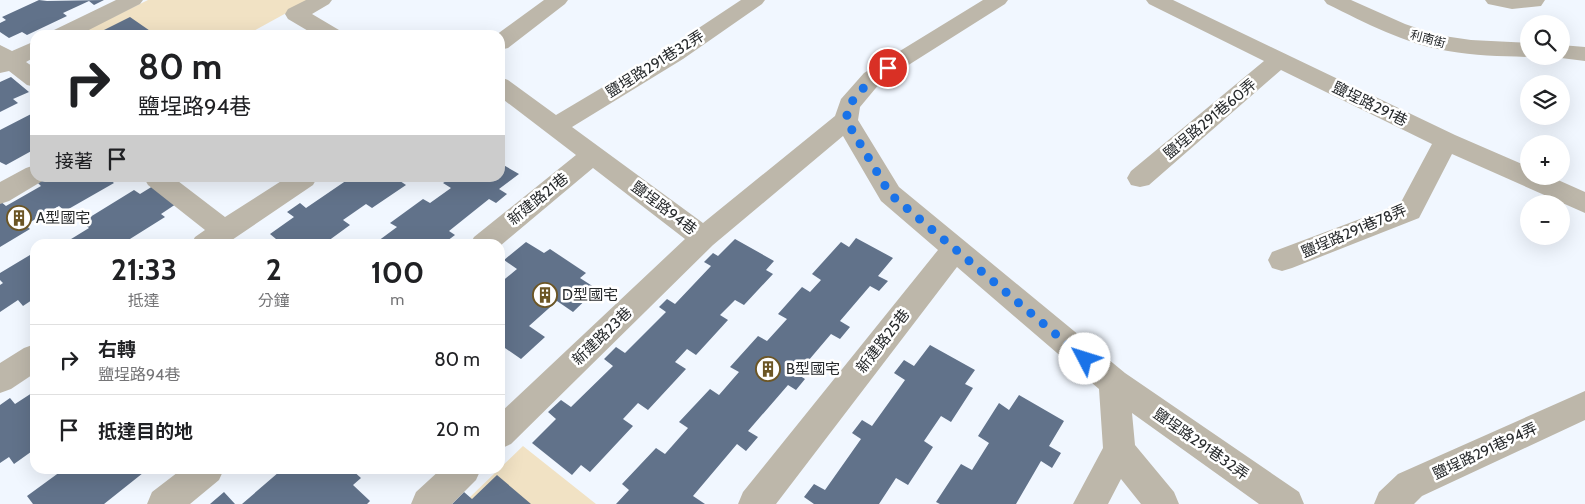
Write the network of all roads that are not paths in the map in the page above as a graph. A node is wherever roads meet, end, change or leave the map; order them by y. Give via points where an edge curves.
1 (133, 0) edge
2 (322, 0) edge
3 (558, 0) edge
4 (755, 0) edge
5 (998, 0) edge
6 (1156, 0) edge
7 (1334, 0) edge
8 (1496, 0) edge
9 (1535, 0) edge
10 (72, 30) edge
11 (323, 30) edge
12 (505, 39) edge
13 (30, 50) edge
14 (1520, 50) edge
15 (1570, 53) edge
16 (1585, 54) edge
17 (4, 59) edge
18 (1279, 60) junction
19 (30, 77) edge
20 (505, 89) edge
21 (846, 120) junction
22 (555, 126) junction
23 (1446, 140) junction
24 (593, 154) junction
25 (30, 177) edge
26 (1140, 178) dead end
27 (161, 182) edge
28 (298, 182) edge
29 (0, 194) edge
30 (1585, 203) edge
31 (215, 238) edge
32 (703, 238) junction
33 (490, 239) edge
34 (955, 249) junction
35 (1282, 260) dead end
36 (30, 360) edge
37 (0, 380) edge
38 (1114, 383) junction
39 (1585, 405) edge
40 (505, 429) edge
41 (1119, 450) junction
42 (201, 474) edge
43 (459, 474) edge
44 (164, 504) edge
45 (428, 504) edge
46 (755, 504) edge
47 (1090, 504) edge
48 (1162, 504) edge
49 (1287, 504) edge
50 (1391, 504) edge

1 - 10 street
2 - 11 street via 296,14
3 - 12 street
4 - 22 street, 鹽埕路291巷32弄 via 675,54
5 - 21 street, 鹽埕路94巷 via 872,78 849,105
6 - 18 street, 鹽埕路291巷
7 - 14 street, 利南街 via 1406,33 1435,42
8 - 9 street via 1512,3
13 - 17 street
15 - 16 street
17 - 19 street
18 - 23 street, 鹽埕路291巷
18 - 26 street, 鹽埕路291巷60弄
20 - 22 street, 鹽埕路94巷
21 - 32 street, 鹽埕路94巷
21 - 34 street via 890,194
22 - 24 street, 鹽埕路94巷
23 - 30 street, 鹽埕路291巷
23 - 35 street, 鹽埕路291巷78弄 via 1410,211
24 - 32 street, 鹽埕路94巷
24 - 33 street, 新建路21巷
25 - 29 street
27 - 31 street
28 - 31 street
32 - 40 street, 新建路23巷
34 - 38 street
34 - 46 street, 新建路25巷
36 - 37 street
38 - 41 street
38 - 49 street, 鹽埕路291巷32弄
39 - 50 street, 鹽埕路291巷94弄 via 1410,485
41 - 47 street
41 - 48 street
42 - 44 street
43 - 45 street

